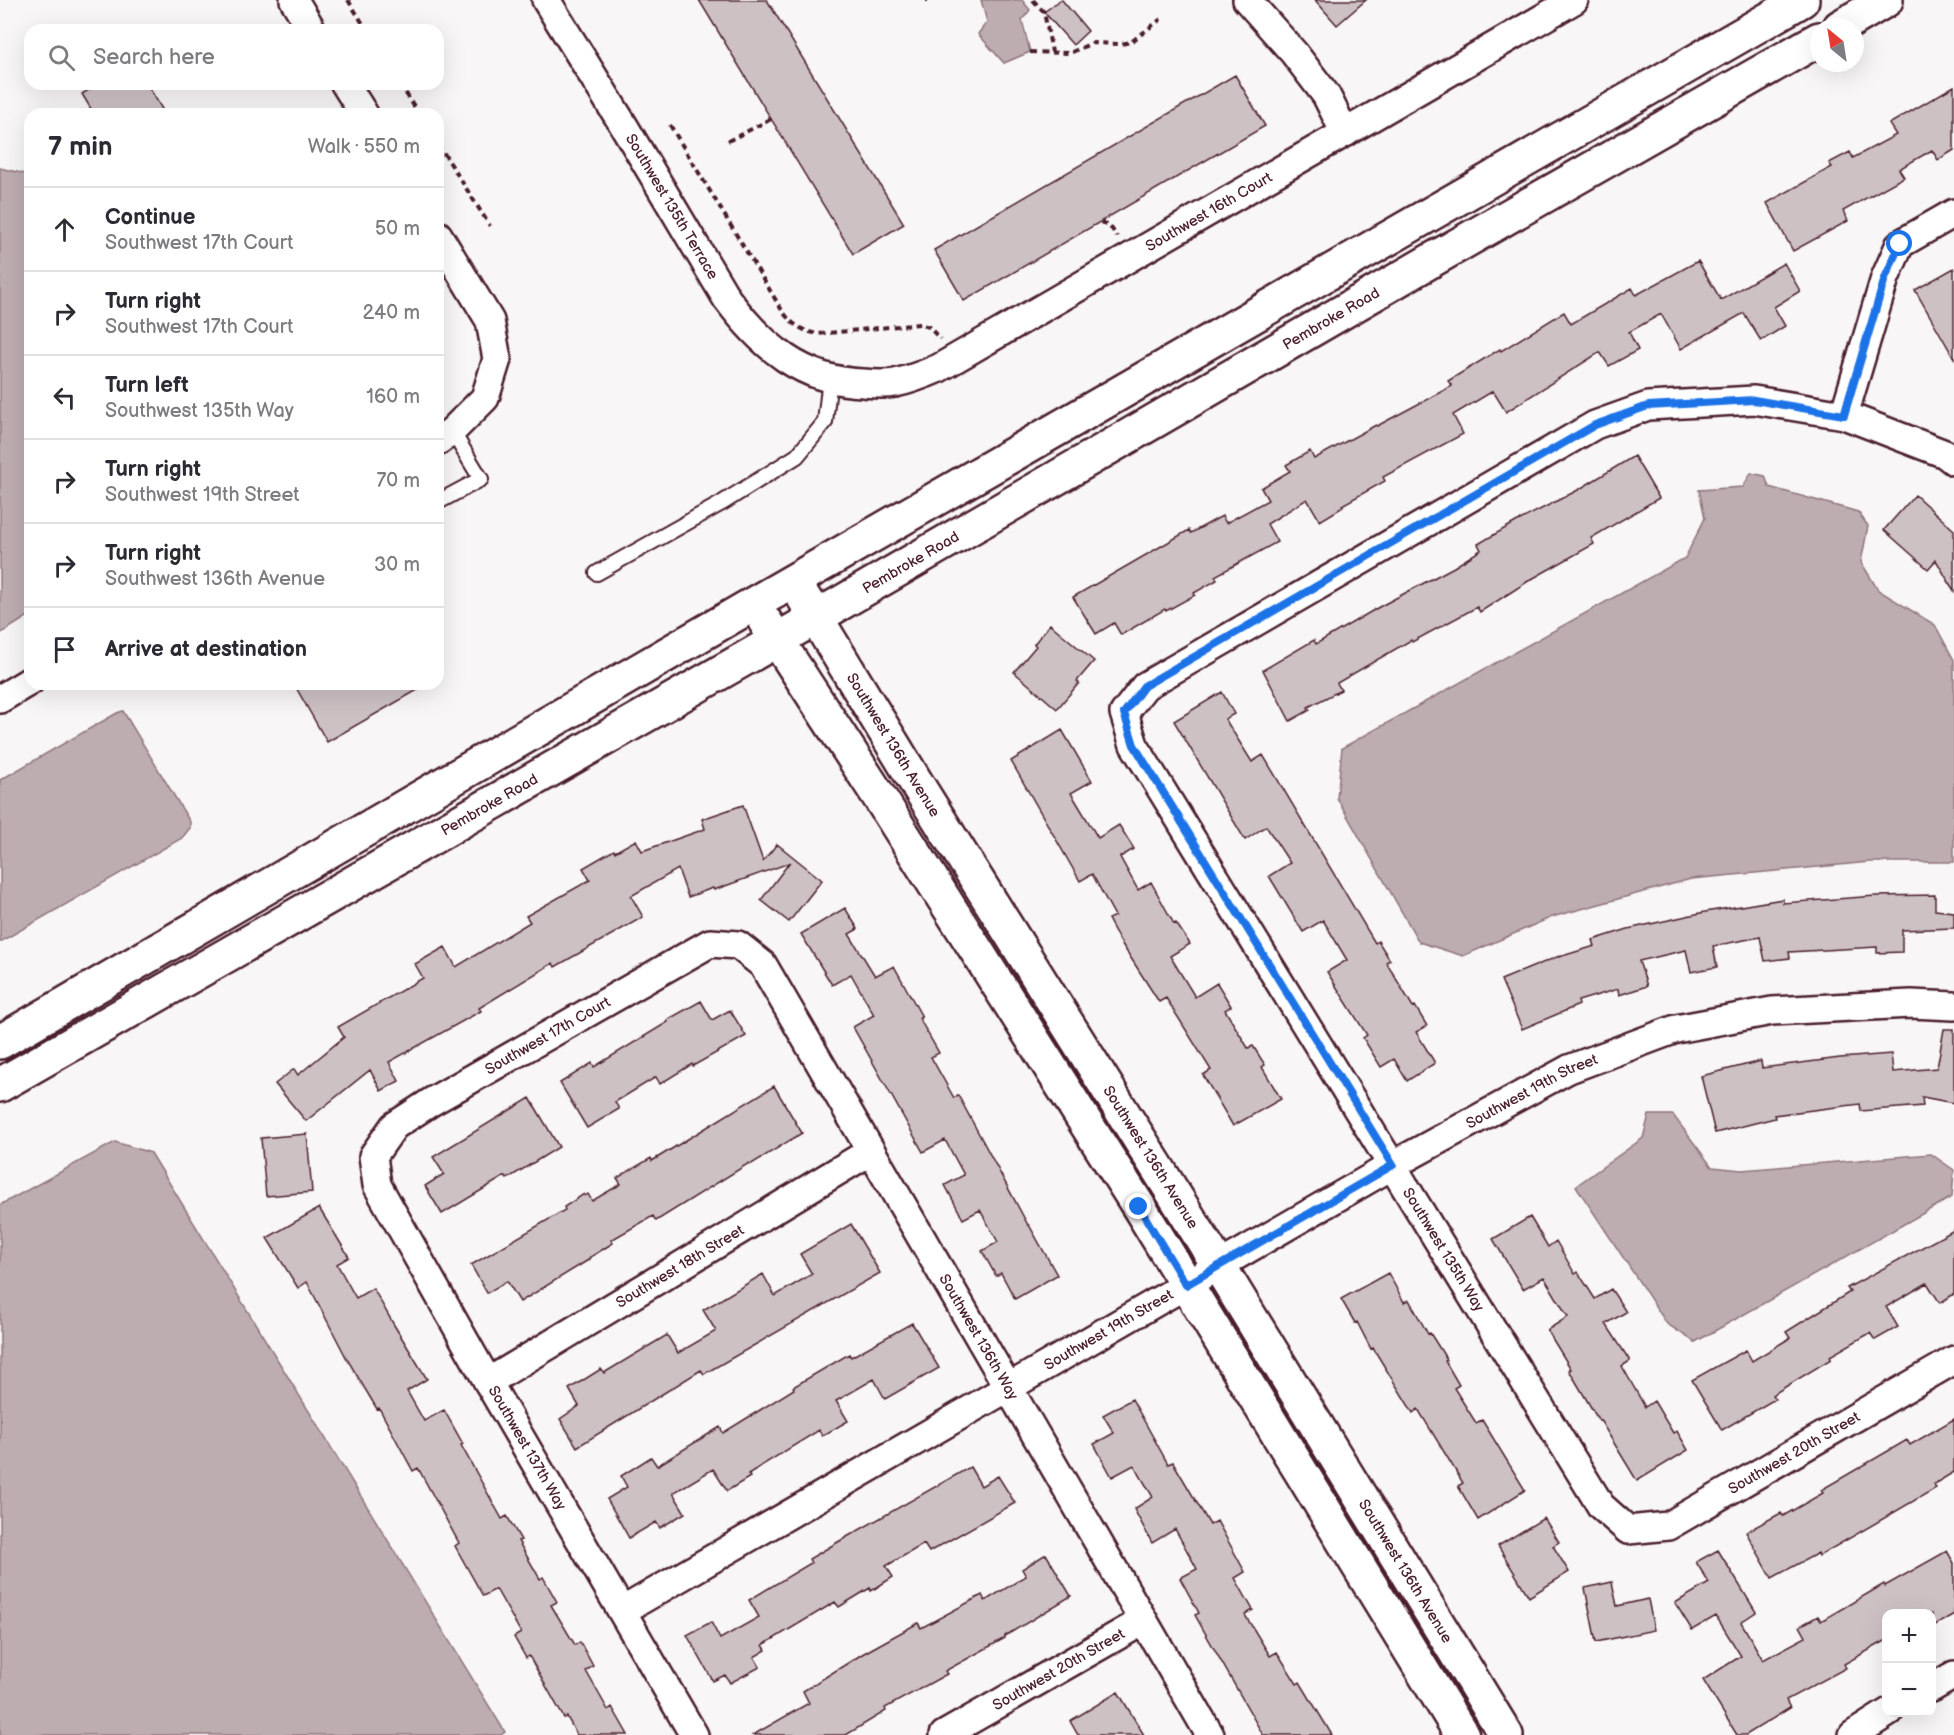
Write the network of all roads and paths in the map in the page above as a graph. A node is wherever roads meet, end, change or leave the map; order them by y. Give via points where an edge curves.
1 (294, 0) edge
2 (348, 0) edge
3 (546, 0) edge
4 (1033, 0) edge
5 (1247, 0) edge
6 (1574, 0) edge
7 (1802, 0) edge
8 (1886, 0) edge
9 (1855, 18) edge
10 (1161, 19) dead end
11 (308, 24) edge
12 (363, 24) edge
13 (1810, 44) edge
14 (1029, 52) dead end
15 (1052, 52) junction
16 (349, 90) edge
17 (404, 90) edge
18 (360, 108) edge
19 (415, 108) edge
20 (771, 119) dead end
21 (670, 125) dead end
22 (1346, 133) junction
23 (728, 141) dead end
24 (444, 153) edge
25 (1954, 213) edge
26 (490, 226) dead end
27 (444, 245) edge
28 (942, 342) dead end
29 (830, 378) junction
30 (1844, 415) junction
31 (445, 436) edge
32 (1954, 460) edge
33 (444, 499) edge
34 (597, 573) dead end
35 (794, 581) junction
36 (754, 603) junction
37 (816, 617) junction
38 (777, 640) junction
39 (24, 685) edge
40 (0, 699) edge
41 (738, 945) joint
42 (1954, 1006) edge
43 (0, 1042) edge
44 (0, 1084) edge
45 (871, 1152) junction
46 (374, 1156) joint
47 (1393, 1165) junction
48 (1218, 1266) junction
49 (1186, 1285) junction
50 (1954, 1360) edge
51 (488, 1382) junction
52 (1008, 1388) junction
53 (1628, 1530) joint
54 (622, 1611) junction
55 (1143, 1621) junction
56 (1954, 1675) edge
57 (1936, 1686) edge
58 (1882, 1717) edge
59 (694, 1735) edge
60 (944, 1735) edge
61 (1210, 1735) edge
62 (1462, 1735) edge
63 (1506, 1735) edge
64 (1853, 1735) edge

1 - 11 street
2 - 12 path
3 - 29 street, Southwest 135th Terrace via 744,322 782,357
4 - 15 path via 1044,12
5 - 22 street via 1326,95
6 - 22 street, Southwest 16th Court
7 - 35 main road
8 - 9 main road
10 - 15 path via 1131,42 1092,43 1070,52
13 - 37 main road, Pembroke Road
14 - 15 path
16 - 18 street
17 - 19 path
20 - 23 path
21 - 28 path via 783,312 796,327 818,334 919,324 929,327
22 - 29 street, Southwest 16th Court via 939,368 893,384
24 - 26 path
25 - 30 street via 1900,244 1885,278
27 - 31 street via 490,321 497,359 485,398
29 - 34 lane via 825,422 796,456
30 - 32 street
30 - 47 street, Southwest 135th Way via 1754,400 1648,406 1595,425 1144,686 1124,713 1134,745
31 - 33 lane via 481,479
35 - 36 main road
35 - 37 main road, Southwest 136th Avenue
36 - 38 main road
36 - 43 main road
37 - 38 main road, Pembroke Road
37 - 48 main road, Southwest 136th Avenue
38 - 44 main road, Pembroke Road
38 - 49 main road
39 - 40 street
41 - 45 street, Southwest 136th Way via 763,965
41 - 46 street, Southwest 17th Court via 710,943 431,1102 394,1126
42 - 47 street, Southwest 19th Street via 1911,1004 1772,1011 1676,1029 1569,1069
45 - 51 street, Southwest 18th Street
45 - 52 street, Southwest 136th Way
46 - 51 street, Southwest 137th Way via 376,1185
47 - 48 street, Southwest 19th Street
47 - 53 street, Southwest 135th Way via 1601,1506
48 - 49 street, Southwest 19th Street
48 - 63 main road, Southwest 136th Avenue
49 - 52 street, Southwest 19th Street
49 - 62 main road
50 - 53 street, Southwest 20th Street via 1668,1526
51 - 54 street, Southwest 137th Way
52 - 54 street, Southwest 19th Street
52 - 55 street, Southwest 136th Way
54 - 59 street, Southwest 137th Way
55 - 60 street, Southwest 20th Street
55 - 61 street, Southwest 136th Way
56 - 57 street
58 - 64 street

